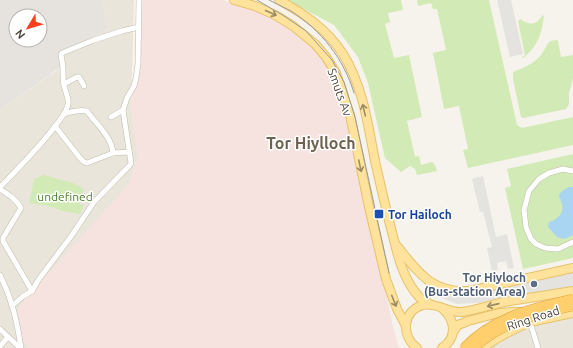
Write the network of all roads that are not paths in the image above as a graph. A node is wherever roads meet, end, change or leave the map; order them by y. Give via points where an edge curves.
1 (139, 0) edge
2 (234, 0) edge
3 (279, 0) edge
4 (139, 27) junction
5 (64, 84) junction
6 (84, 86) dead end
7 (124, 110) junction
8 (64, 114) junction
9 (111, 117) dead end
10 (55, 126) junction
11 (129, 152) junction
12 (113, 153) junction
13 (573, 172) edge
14 (0, 188) edge
15 (573, 242) edge
16 (395, 244) junction
17 (573, 268) edge
18 (0, 275) edge
19 (32, 291) junction
20 (573, 291) edge
21 (573, 299) edge
22 (13, 304) junction
23 (430, 304) junction
24 (573, 306) edge
25 (442, 308) junction
26 (573, 313) edge
27 (549, 318) junction
28 (530, 322) junction
29 (406, 326) junction
30 (0, 329) edge
31 (452, 335) junction
32 (8, 337) junction
33 (0, 346) edge
34 (21, 348) edge
35 (417, 348) edge
36 (442, 348) edge
37 (454, 348) edge
38 (464, 348) edge
39 (474, 348) edge
40 (483, 348) edge
41 (538, 348) edge

1 - 4 street
2 -> 29 main road, Smuts Av via 255,6 294,26 315,44 336,73 350,115 386,280
16 -> 3 main road, Smuts Av via 364,105 350,68 343,54 318,25
4 - 5 street via 94,40 62,53
4 - 7 street via 136,78
5 - 6 street via 79,77
5 - 8 street via 69,103
7 - 9 street
7 - 11 street
8 - 10 street
8 - 12 street via 86,111 109,139
10 - 12 street via 84,162
10 - 14 street
11 - 12 street
11 - 19 street via 130,165 94,202
13 - 15 street via 563,169 539,179 529,191 524,210 526,227 536,244 558,249
14 - 19 street via 21,208 3,241
16 - 17 main road via 428,280 439,287 459,292
16 - 23 main road, Smuts Av via 408,281 421,298
18 - 22 street
19 - 22 street
20 -> 25 main road via 503,302 461,312
21 - 38 highway, Ring Road, bridge via 512,316 486,330
22 - 34 street
23 - 25 main road
23 - 29 main road via 416,308 407,319
24 - 39 highway, Ring Road, bridge via 519,320 500,329
25 - 31 main road via 451,319
26 - 27 main road
27 - 28 main road
27 - 31 main road via 530,313 499,313 458,325
28 - 40 main road
28 - 41 street
29 - 35 main road, Smuts Av via 409,340
30 - 32 street
31 - 36 main road
31 - 37 main road
32 - 33 street
32 - 34 street

